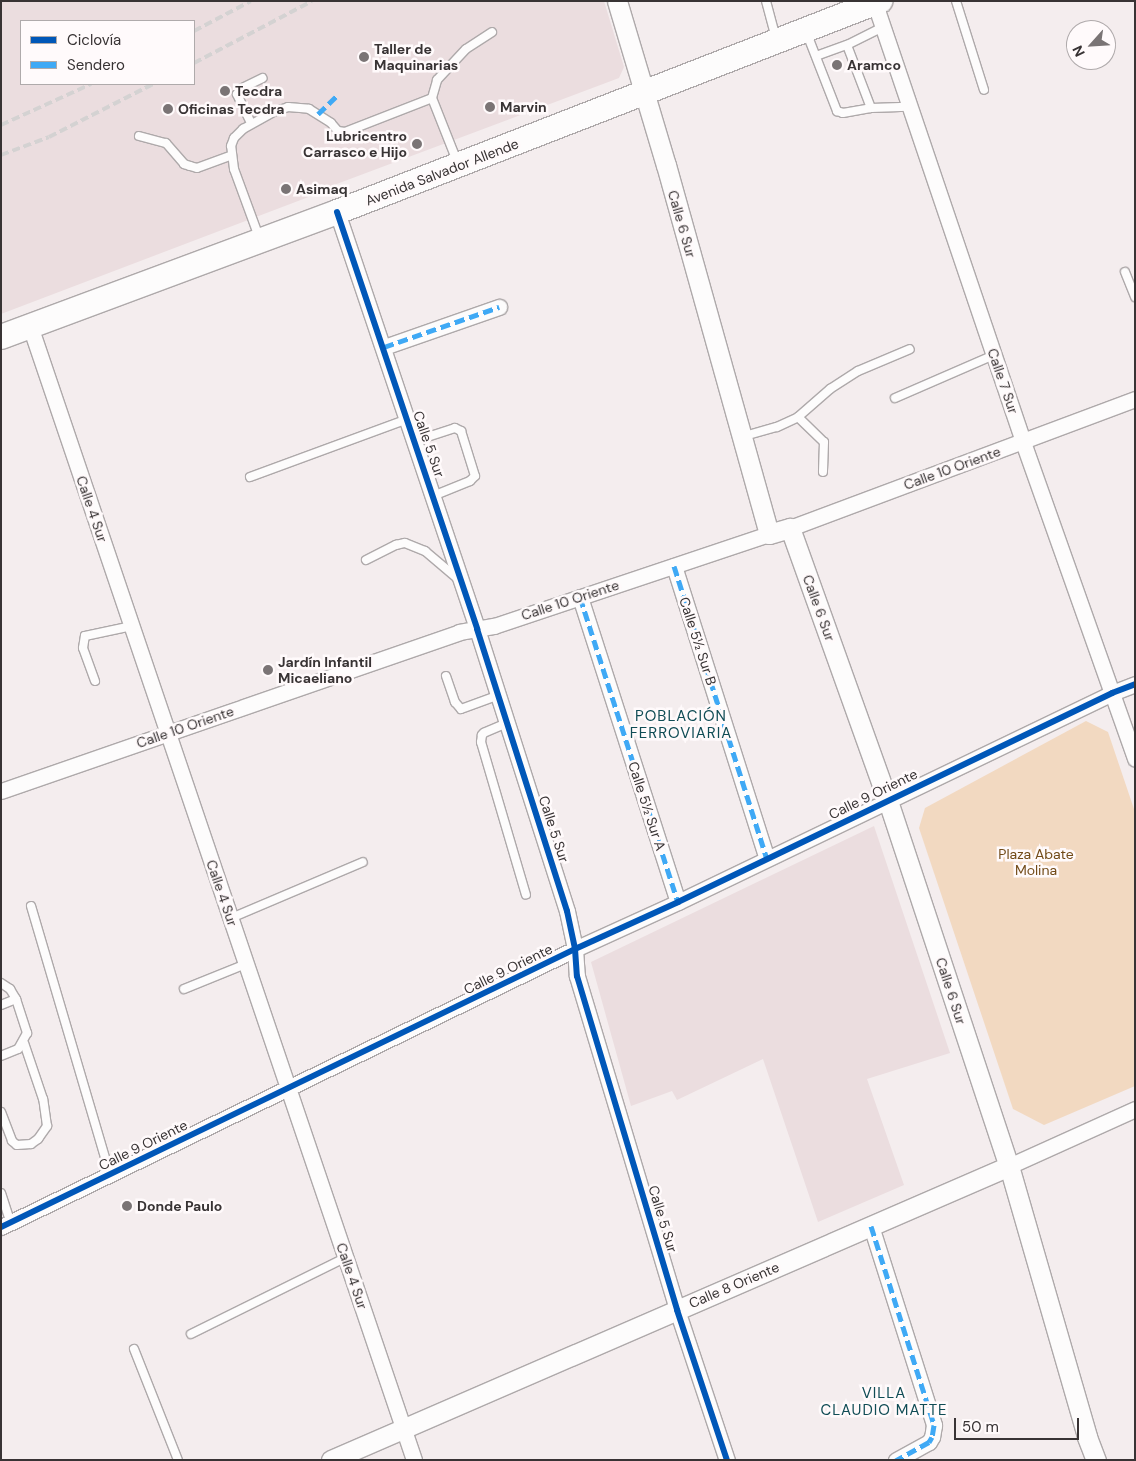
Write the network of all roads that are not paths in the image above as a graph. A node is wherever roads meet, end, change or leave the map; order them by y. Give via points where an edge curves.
1 (616, 1) edge
2 (766, 1) edge
3 (956, 1) edge
4 (876, 2) edge
5 (883, 28) junction
6 (806, 30) junction
7 (492, 32) dead end
8 (776, 42) junction
9 (846, 44) junction
10 (816, 56) junction
11 (263, 78) dead end
12 (984, 90) dead end
13 (645, 94) junction
14 (432, 98) junction
15 (908, 107) junction
16 (871, 108) junction
17 (252, 123) junction
18 (139, 136) dead end
19 (232, 155) junction
20 (460, 165) junction
21 (338, 212) junction
22 (261, 241) junction
23 (1125, 272) dead end
24 (1135, 297) edge
25 (499, 307) dead end
26 (30, 326) junction
27 (1, 337) edge
28 (384, 348) junction
29 (910, 349) dead end
30 (994, 355) junction
31 (895, 398) dead end
32 (1135, 399) edge
33 (798, 417) junction
34 (408, 420) junction
35 (742, 437) junction
36 (415, 441) junction
37 (1023, 442) junction
38 (822, 472) dead end
39 (250, 477) dead end
40 (433, 496) junction
41 (790, 528) junction
42 (769, 534) junction
43 (366, 560) dead end
44 (674, 566) junction
45 (462, 583) junction
46 (580, 597) junction
47 (132, 626) junction
48 (477, 629) junction
49 (446, 676) dead end
50 (95, 681) dead end
51 (1135, 684) edge
52 (1112, 693) junction
53 (498, 695) junction
54 (508, 723) junction
55 (168, 733) junction
56 (1135, 759) edge
57 (1, 791) edge
58 (888, 801) junction
59 (768, 859) junction
60 (363, 862) dead end
61 (526, 895) dead end
62 (678, 902) junction
63 (31, 906) dead end
64 (230, 918) junction
65 (574, 949) junction
66 (246, 964) junction
67 (1, 983) edge
68 (184, 989) dead end
69 (16, 1000) junction
70 (1, 1005) edge
71 (24, 1043) junction
72 (1, 1056) edge
73 (288, 1089) junction
74 (1135, 1109) edge
75 (1, 1112) edge
76 (1009, 1166) junction
77 (110, 1175) junction
78 (1, 1193) edge
79 (6, 1225) edge
80 (871, 1226) junction
81 (345, 1258) junction
82 (678, 1310) junction
83 (191, 1334) dead end
84 (134, 1349) dead end
85 (403, 1428) junction
86 (178, 1460) edge
87 (331, 1460) edge
88 (414, 1460) edge
89 (727, 1460) edge
90 (896, 1460) edge
91 (1096, 1460) edge

1 - 13 street, Calle 6 Sur
2 - 8 lane
3 - 12 lane
4 - 5 street, Calle 7 Sur
4 - 6 main road, Avenida Salvador Allende
5 - 9 lane
5 - 15 street, Calle 7 Sur
6 - 8 main road, Avenida Salvador Allende
6 - 10 lane
7 - 14 lane via 466,50 437,80
8 - 13 main road, Avenida Salvador Allende
9 - 10 lane
9 - 16 lane
10 - 16 lane via 837,111 843,113
11 - 17 lane via 240,89 237,94
13 - 20 main road, Avenida Salvador Allende
13 - 35 street, Calle 6 Sur
14 - 17 lane via 345,132 338,131 309,109 300,107 276,111
14 - 20 lane
15 - 16 lane
15 - 30 street, Calle 7 Sur
17 - 19 lane via 234,138
18 - 19 lane via 166,143 184,164 197,168
19 - 22 lane via 238,181
20 - 21 main road, Avenida Salvador Allende
21 - 22 main road, Avenida Salvador Allende
21 - 28 street, Calle 5 Sur
22 - 26 main road, Avenida Salvador Allende
23 - 24 lane
25 - 28 street
26 - 27 main road, Avenida Salvador Allende
26 - 47 street, Calle 4 Sur
28 - 34 street, Calle 5 Sur
29 - 33 lane via 858,371 830,389
30 - 31 lane
30 - 37 street, Calle 7 Sur
32 - 37 street, Calle 10 Oriente
33 - 35 lane
33 - 38 lane via 824,442
34 - 36 street, Calle 5 Sur
34 - 39 lane
35 - 42 street, Calle 6 Sur
36 - 40 street, Calle 5 Sur
36 - 40 lane via 455,428 461,431 475,476
37 - 41 street, Calle 10 Oriente
37 - 52 street, Calle 7 Sur
40 - 45 street, Calle 5 Sur
41 - 42 street, Calle 10 Oriente
41 - 58 street, Calle 6 Sur
42 - 44 street, Calle 10 Oriente
43 - 45 lane via 405,543 425,551
44 - 46 street, Calle 10 Oriente
44 - 59 street, Calle 5½ Sur B
45 - 48 street, Calle 5 Sur
46 - 48 street, Calle 10 Oriente
46 - 62 street, Calle 5½ Sur A
47 - 50 lane via 85,636 83,648
47 - 55 street, Calle 4 Sur
48 - 53 street, Calle 5 Sur
48 - 55 street, Calle 10 Oriente via 459,632
49 - 53 lane via 455,702 461,709
51 - 52 street, Calle 9 Oriente
52 - 56 street, Calle 7 Sur
52 - 58 street, Calle 9 Oriente
53 - 54 street, Calle 5 Sur
54 - 61 lane via 484,733 481,742
54 - 65 street, Calle 5 Sur via 567,911
55 - 57 street, Calle 10 Oriente
55 - 64 street, Calle 4 Sur
58 - 59 street, Calle 9 Oriente
58 - 76 street, Calle 6 Sur
59 - 62 street, Calle 9 Oriente
60 - 64 lane
62 - 65 street, Calle 9 Oriente
63 - 77 lane
64 - 66 street, Calle 4 Sur
65 - 73 street, Calle 9 Oriente
65 - 82 street, Calle 5 Sur via 577,976
66 - 68 lane
66 - 73 street, Calle 4 Sur
67 - 69 lane via 10,989
69 - 70 lane
69 - 71 lane via 28,1033
71 - 72 lane via 18,1050
71 - 75 lane via 43,1099 48,1126 38,1140 16,1145
73 - 77 street, Calle 9 Oriente
73 - 81 street, Calle 4 Sur
74 - 76 street, Calle 8 Oriente
76 - 80 street, Calle 8 Oriente
76 - 91 street, Calle 6 Sur
77 - 79 street, Calle 9 Oriente
78 - 79 lane
80 - 82 street, Calle 8 Oriente
80 - 90 street via 934,1425 928,1442
81 - 83 lane
81 - 85 street, Calle 4 Sur
82 - 85 street, Calle 8 Oriente
82 - 89 street, Calle 5 Sur
84 - 86 lane
85 - 87 street, Calle 8 Oriente
85 - 88 street, Calle 4 Sur

